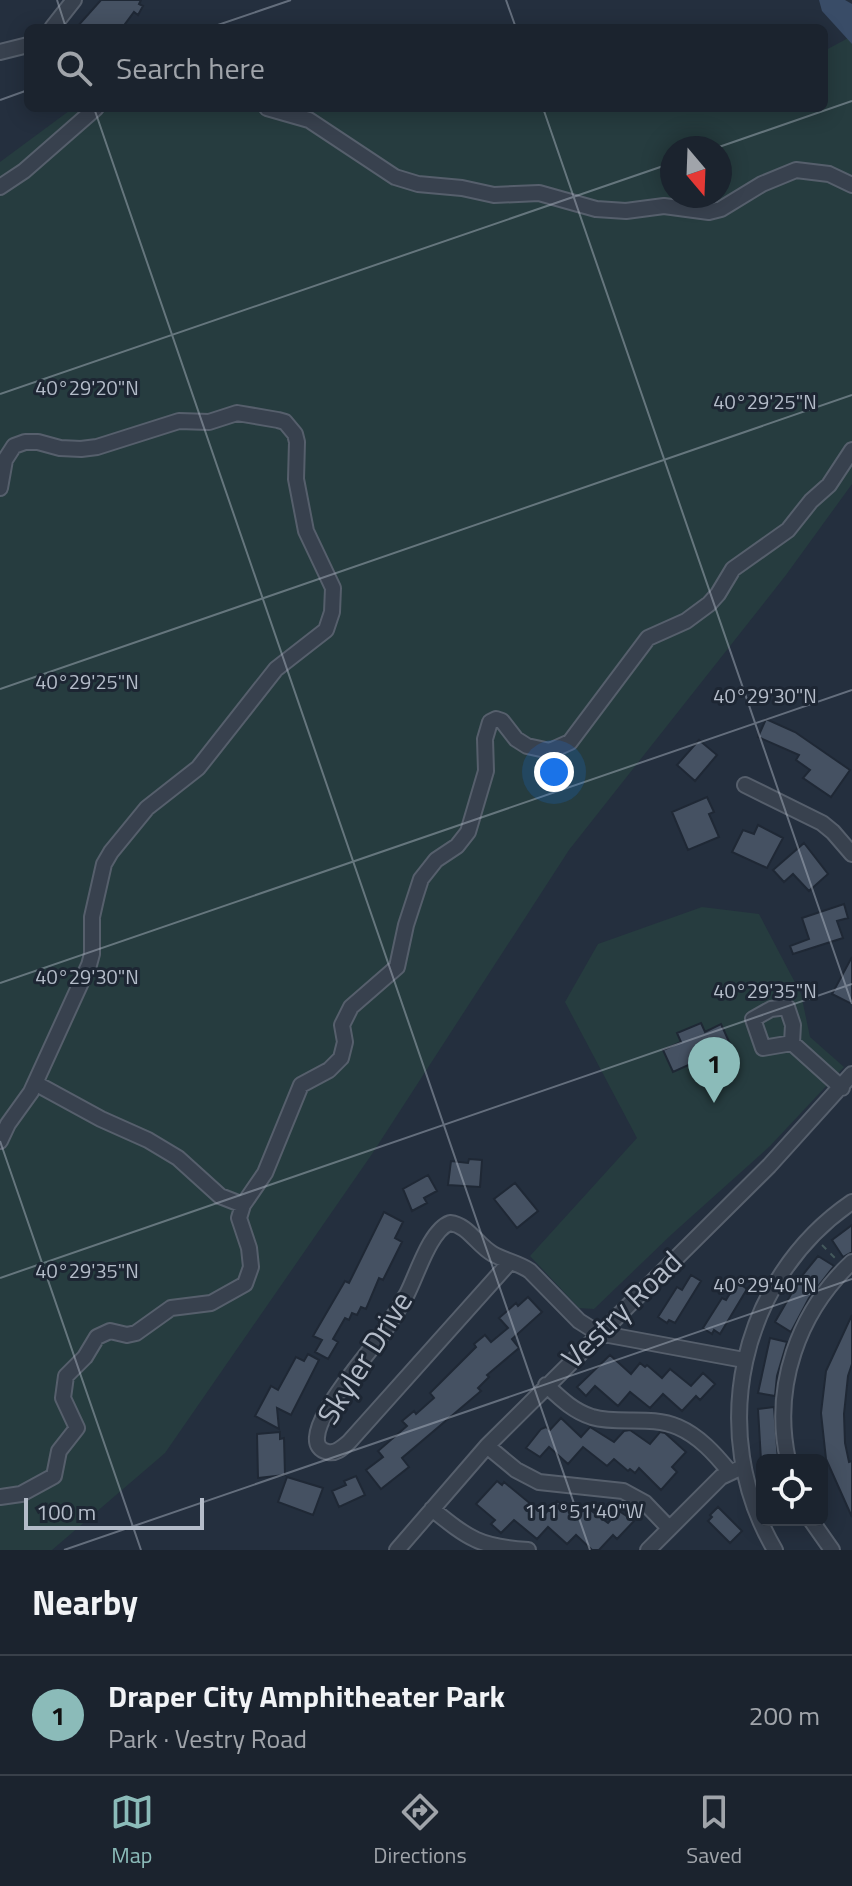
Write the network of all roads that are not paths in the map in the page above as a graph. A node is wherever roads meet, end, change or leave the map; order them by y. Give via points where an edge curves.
1 (74, 0) edge
2 (55, 24) edge
3 (24, 46) edge
4 (0, 52) edge
5 (91, 112) edge
6 (281, 112) edge
7 (852, 185) edge
8 (0, 187) edge
9 (852, 450) edge
10 (0, 488) edge
11 (745, 785) dead end
12 (852, 854) edge
13 (792, 1043) dead end
14 (852, 1074) edge
15 (35, 1083) junction
16 (842, 1088) junction
17 (0, 1141) edge
18 (852, 1202) edge
19 (243, 1205) junction
20 (510, 1262) junction
21 (846, 1262) edge
22 (598, 1333) junction
23 (744, 1360) junction
24 (546, 1385) junction
25 (487, 1446) junction
26 (787, 1454) edge
27 (736, 1470) junction
28 (0, 1497) edge
29 (432, 1509) junction
30 (815, 1526) edge
31 (669, 1528) junction
32 (768, 1547) edge
33 (397, 1550) edge
34 (528, 1550) edge
35 (648, 1550) edge
36 (832, 1550) edge

1 - 2 street
3 - 4 street
5 - 8 street
6 - 7 street via 309,120 407,181 494,195 539,193 596,209 664,206 709,212 796,170 829,174
9 - 19 street via 788,530 733,569 709,604 648,638 570,742 538,750 516,739 502,721 490,722 486,771 468,832 421,879 397,967 351,1007 342,1025 341,1058 301,1085 265,1173
10 - 15 street via 9,452 25,442 97,447 179,421 209,422 237,413 285,422 297,442 296,479 306,531 334,598 326,630 276,669 198,768 147,808 111,852 92,917 89,965
11 - 12 street via 822,823
13 - 16 street
14 - 16 street, Vestry Road
15 - 17 street
15 - 19 street via 148,1140 178,1158 220,1196
16 - 22 street, Vestry Road
18 - 23 street via 824,1223 781,1274 761,1310
19 - 28 street via 239,1218 251,1267 245,1284 211,1303 171,1308 136,1333 110,1331 97,1337 66,1376 63,1398 77,1428 62,1445 54,1476 21,1494
20 - 20 street, Skyler Drive via 349,1442 334,1452 320,1447 317,1434 327,1409 395,1314 440,1227 459,1224 482,1247
20 - 22 street, Skyler Drive via 530,1271
21 - 26 street via 817,1303 792,1356 783,1415
22 - 23 street
22 - 24 street, Vestry Road
23 - 27 street
24 - 25 street, Vestry Road
24 - 27 street via 593,1417 677,1426
25 - 29 street, Vestry Road
25 - 31 street via 539,1482 623,1491 645,1503
27 - 31 street via 713,1484
27 - 32 street
29 - 33 street, Vestry Road
29 - 34 street via 474,1540
30 - 36 street
31 - 35 street

